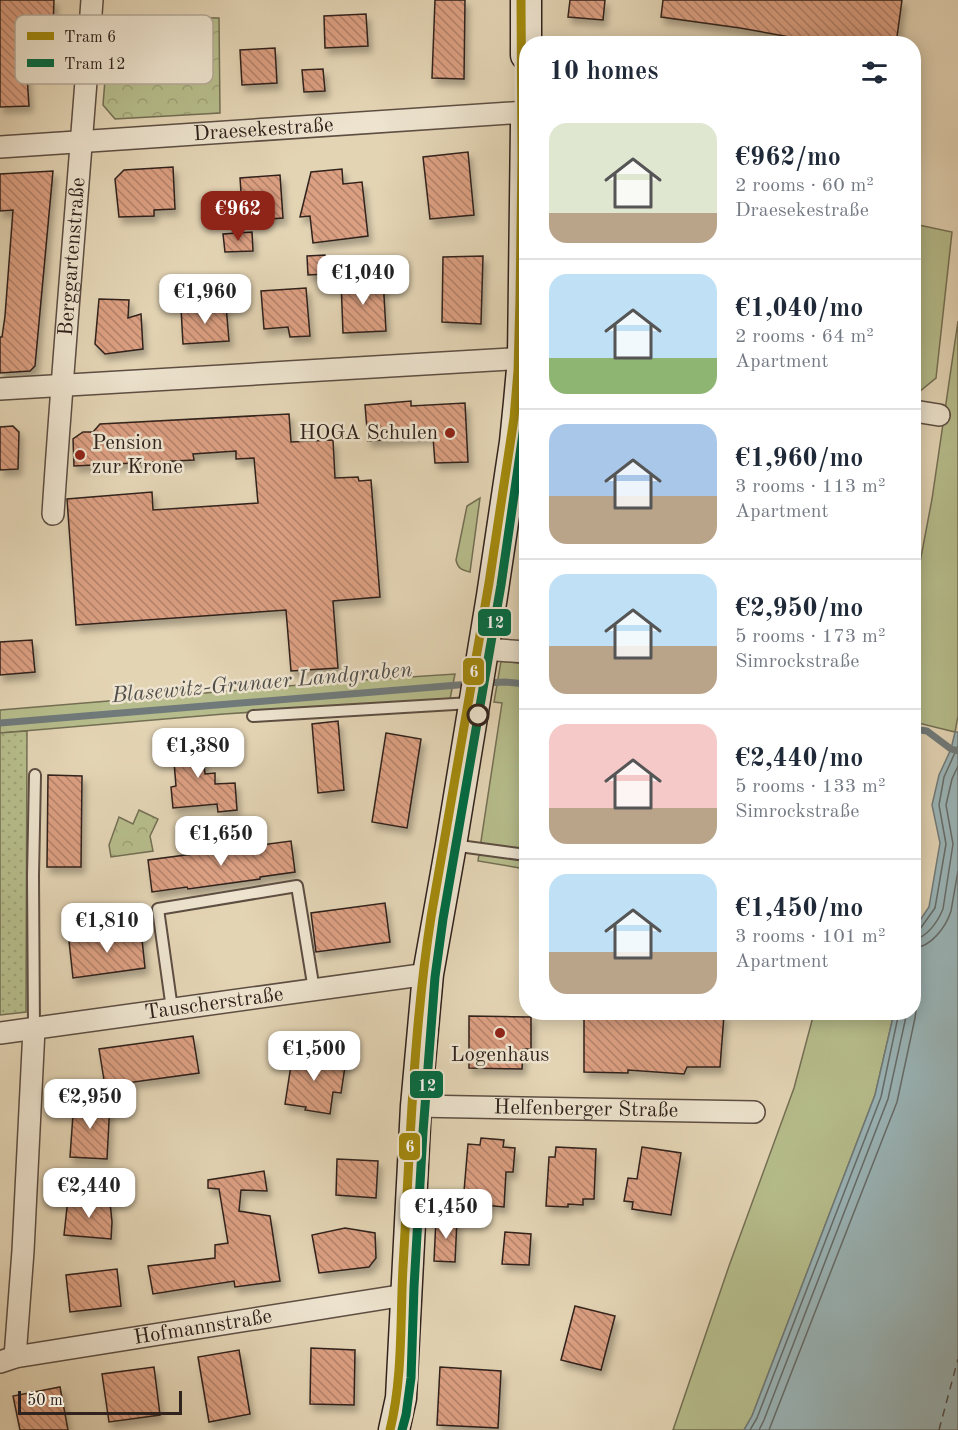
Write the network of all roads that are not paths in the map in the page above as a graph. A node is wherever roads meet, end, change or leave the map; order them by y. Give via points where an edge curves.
1 (92, 0) edge
2 (526, 0) edge
3 (91, 15) edge
4 (526, 36) edge
5 (86, 84) edge
6 (519, 112) edge
7 (82, 142) junction
8 (0, 147) edge
9 (519, 358) edge
10 (61, 385) junction
11 (0, 388) edge
12 (519, 409) edge
13 (921, 412) edge
14 (939, 415) dead end
15 (53, 513) dead end
16 (519, 652) edge
17 (483, 653) junction
18 (475, 702) junction
19 (253, 716) dead end
20 (35, 775) dead end
21 (451, 845) junction
22 (519, 854) edge
23 (428, 974) junction
24 (314, 990) junction
25 (172, 1009) junction
26 (33, 1029) junction
27 (0, 1033) edge
28 (416, 1106) junction
29 (754, 1112) dead end
30 (405, 1295) junction
31 (8, 1360) edge
32 (394, 1430) edge

1 - 3 street, Berggartenstraße
2 - 4 main road
5 - 7 street, Berggartenstraße
6 - 7 street, Draesekestraße
7 - 8 street, Draesekestraße
7 - 10 street, Berggartenstraße
9 - 10 street
10 - 11 street
10 - 15 street, Berggartenstraße
12 - 17 main road
13 - 14 street
16 - 17 street
17 - 18 main road
18 - 19 lane
18 - 21 main road
20 - 26 lane
21 - 22 lane
21 - 23 main road
23 - 24 street, Tauscherstraße
23 - 28 main road
24 - 25 street, Tauscherstraße
24 - 25 lane via 297,886 158,909
25 - 26 street, Tauscherstraße
26 - 27 street, Tauscherstraße
26 - 31 street via 23,1251
28 - 29 street, Helfenberger Straße
28 - 30 main road
30 - 31 street, Hofmannstraße
30 - 32 main road via 401,1398

